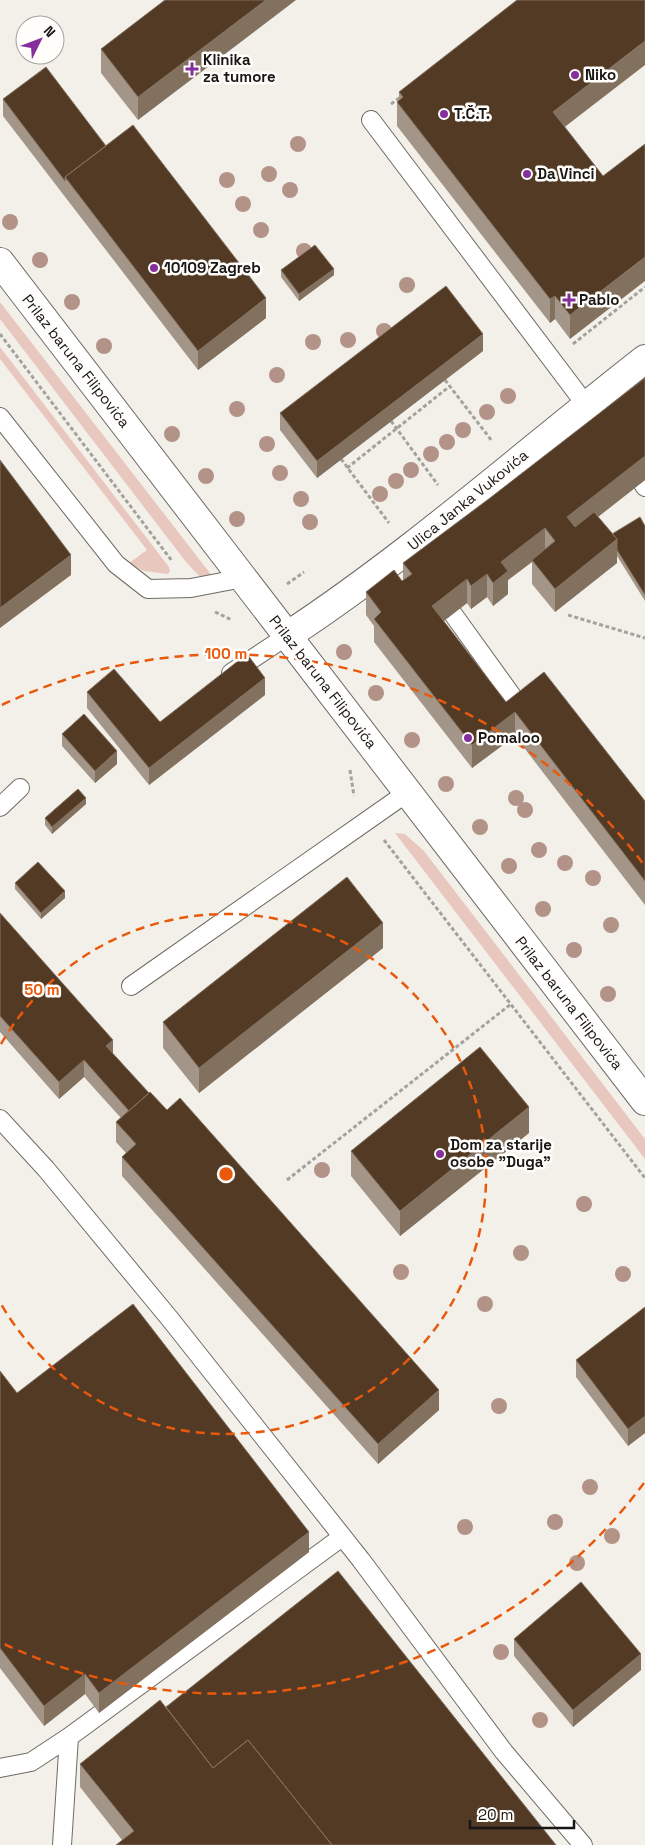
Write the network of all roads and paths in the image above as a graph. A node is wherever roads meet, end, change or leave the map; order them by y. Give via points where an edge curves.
1 (405, 93) edge
2 (398, 99) junction
3 (402, 105) edge
4 (370, 120) joint
5 (0, 262) edge
6 (645, 287) edge
7 (0, 334) edge
8 (569, 347) dead end
9 (645, 359) edge
10 (445, 380) edge
11 (450, 386) junction
12 (593, 415) junction
13 (0, 417) edge
14 (390, 421) edge
15 (397, 429) junction
16 (341, 459) edge
17 (511, 465) junction
18 (348, 468) junction
19 (456, 510) junction
20 (409, 555) junction
21 (176, 566) dead end
22 (304, 572) dead end
23 (242, 578) junction
24 (285, 586) dead end
25 (206, 610) dead end
26 (453, 614) edge
27 (568, 615) dead end
28 (236, 622) dead end
29 (287, 636) junction
30 (645, 638) edge
31 (217, 683) edge
32 (520, 707) edge
33 (344, 762) dead end
34 (20, 788) dead end
35 (408, 792) junction
36 (354, 798) dead end
37 (0, 807) edge
38 (378, 833) dead end
39 (130, 986) dead end
40 (511, 1004) junction
41 (641, 1087) edge
42 (0, 1119) edge
43 (645, 1178) edge
44 (287, 1180) dead end
45 (342, 1536) junction
46 (69, 1737) junction
47 (0, 1768) edge
48 (62, 1845) edge
49 (583, 1845) edge

1 - 2 path
2 - 3 path
2 - 4 path
4 - 12 lane
5 - 23 main road, Prilaz baruna Filipovića
6 - 8 path
7 - 21 path
9 - 12 main road, Ulica Janka Vukovića
10 - 11 path
11 - 15 path
11 - 17 path
12 - 17 main road, Ulica Janka Vukovića
13 - 23 lane via 116,564 148,590 191,588
14 - 15 path
15 - 18 path
15 - 19 path
16 - 18 path
17 - 19 main road, Ulica Janka Vukovića
18 - 20 path
19 - 20 main road, Ulica Janka Vukovića
20 - 29 main road, Ulica Janka Vukovića
22 - 24 path
23 - 29 main road, Prilaz baruna Filipovića
25 - 28 path via 224,614
26 - 32 lane
27 - 30 path
29 - 31 lane
29 - 35 main road, Prilaz baruna Filipovića
33 - 36 path via 350,770
34 - 37 lane
35 - 39 lane
35 - 41 main road, Prilaz baruna Filipovića
38 - 40 path
40 - 43 path
40 - 44 path
42 - 45 lane via 46,1169 170,1319
45 - 46 lane
45 - 49 lane via 504,1752
46 - 47 lane via 32,1762
46 - 48 lane

